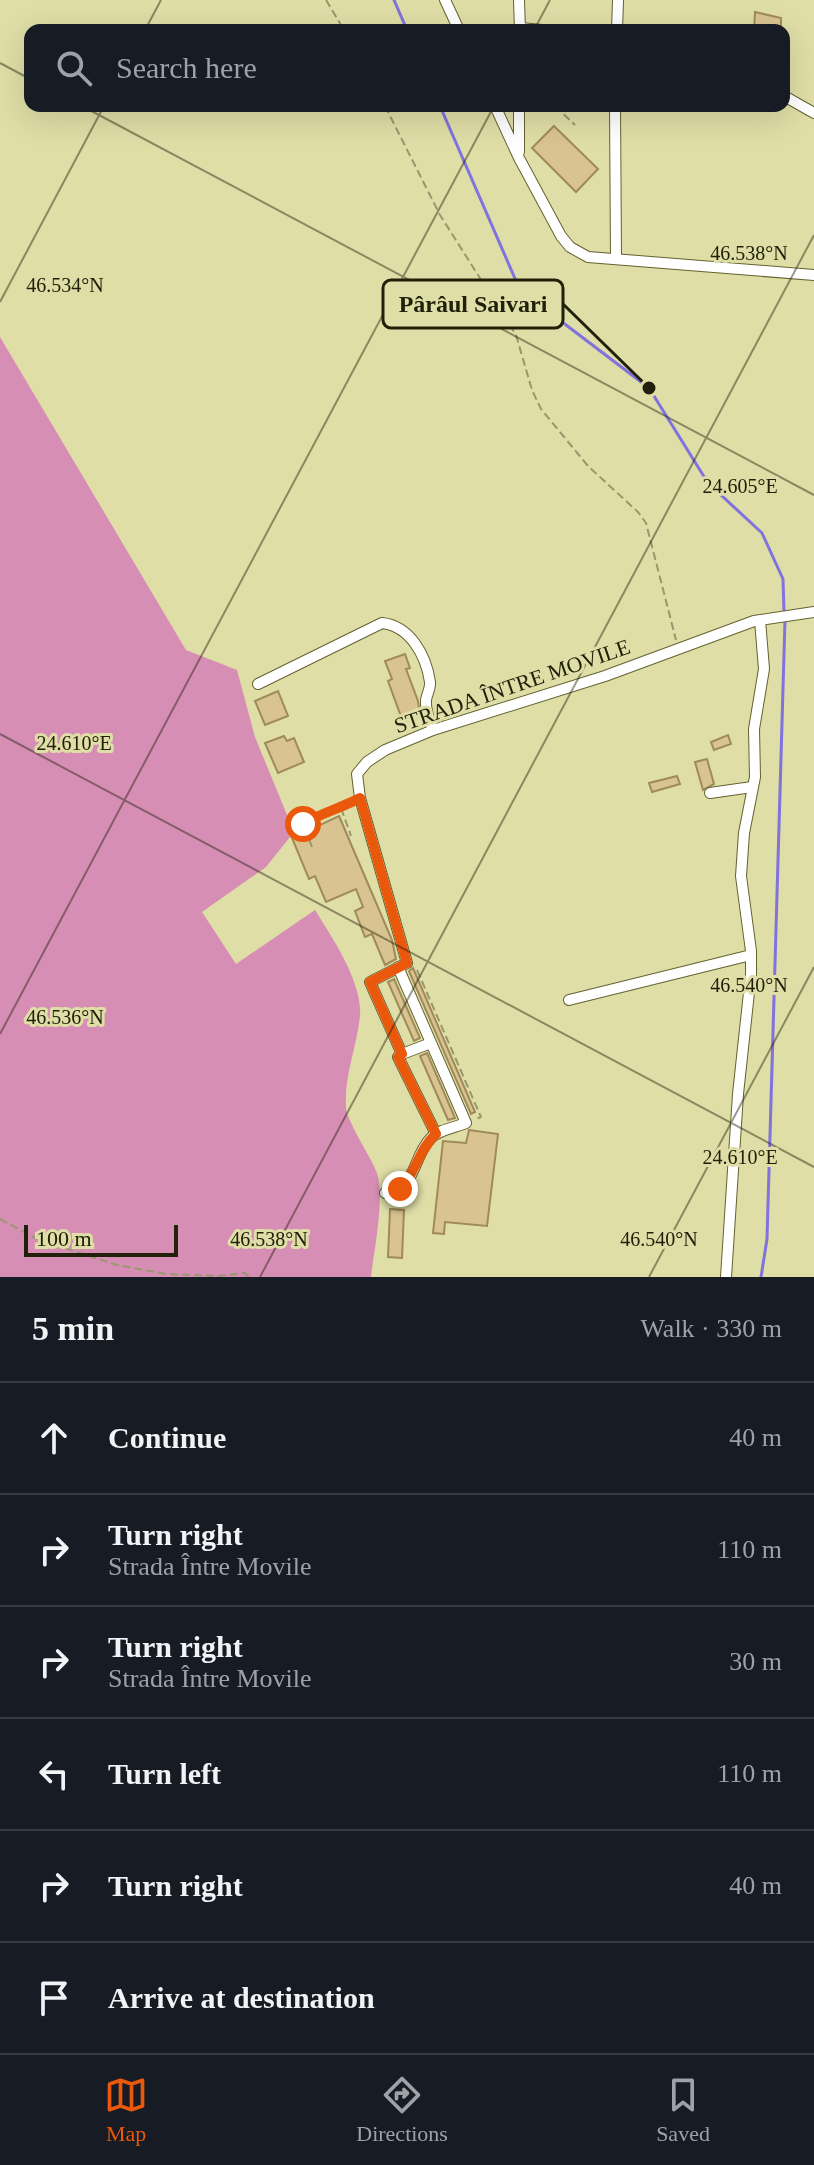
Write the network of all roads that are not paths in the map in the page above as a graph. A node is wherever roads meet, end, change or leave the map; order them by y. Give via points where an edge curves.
1 (445, 0) edge
2 (519, 0) edge
3 (618, 0) edge
4 (456, 24) edge
5 (520, 24) edge
6 (617, 24) edge
7 (790, 99) edge
8 (498, 112) edge
9 (519, 112) edge
10 (615, 112) edge
11 (814, 113) edge
12 (519, 158) junction
13 (616, 258) junction
14 (814, 275) edge
15 (808, 612) edge
16 (760, 620) junction
17 (258, 684) dead end
18 (433, 730) junction
19 (752, 787) junction
20 (710, 793) dead end
21 (751, 955) junction
22 (402, 965) junction
23 (569, 1000) dead end
24 (431, 1043) junction
25 (402, 1054) junction
26 (436, 1134) junction
27 (385, 1193) dead end
28 (726, 1277) edge

1 - 4 street
2 - 5 street
3 - 6 street
7 - 11 street
8 - 12 street
9 - 12 street
10 - 13 street
12 - 13 street via 570,247 588,257
13 - 14 street
15 - 16 street, STRADA ÎNTRE MOVILE
16 - 18 street, STRADA ÎNTRE MOVILE
16 - 19 street via 764,669
17 - 18 street via 382,623 397,624 420,650 431,684 426,700
18 - 22 street, STRADA ÎNTRE MOVILE via 367,762 357,774
19 - 20 street
19 - 21 street via 741,876
21 - 23 street
21 - 28 street
22 - 24 street, STRADA ÎNTRE MOVILE
22 - 25 street via 370,982
24 - 25 street
24 - 26 street, STRADA ÎNTRE MOVILE via 466,1123
25 - 26 street via 398,1057
26 - 27 street via 410,1180

